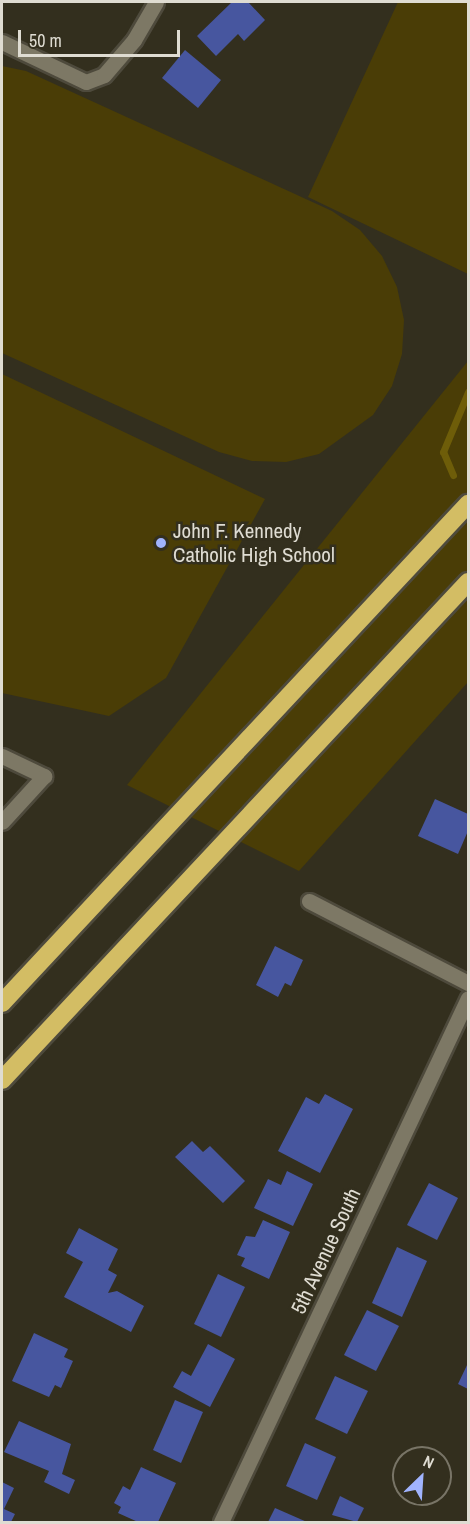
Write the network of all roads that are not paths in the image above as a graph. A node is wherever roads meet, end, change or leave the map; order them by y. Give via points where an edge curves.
1 (156, 2) edge
2 (2, 42) edge
3 (468, 504) edge
4 (468, 582) edge
5 (2, 756) edge
6 (2, 822) edge
7 (309, 901) dead end
8 (468, 983) edge
9 (468, 998) edge
10 (2, 1003) edge
11 (2, 1080) edge
12 (221, 1522) edge

1 - 2 street via 134,40 104,75 86,82
3 - 10 highway
4 - 11 highway
5 - 6 street via 44,776
7 - 8 street
9 - 12 street, 5th Avenue South

